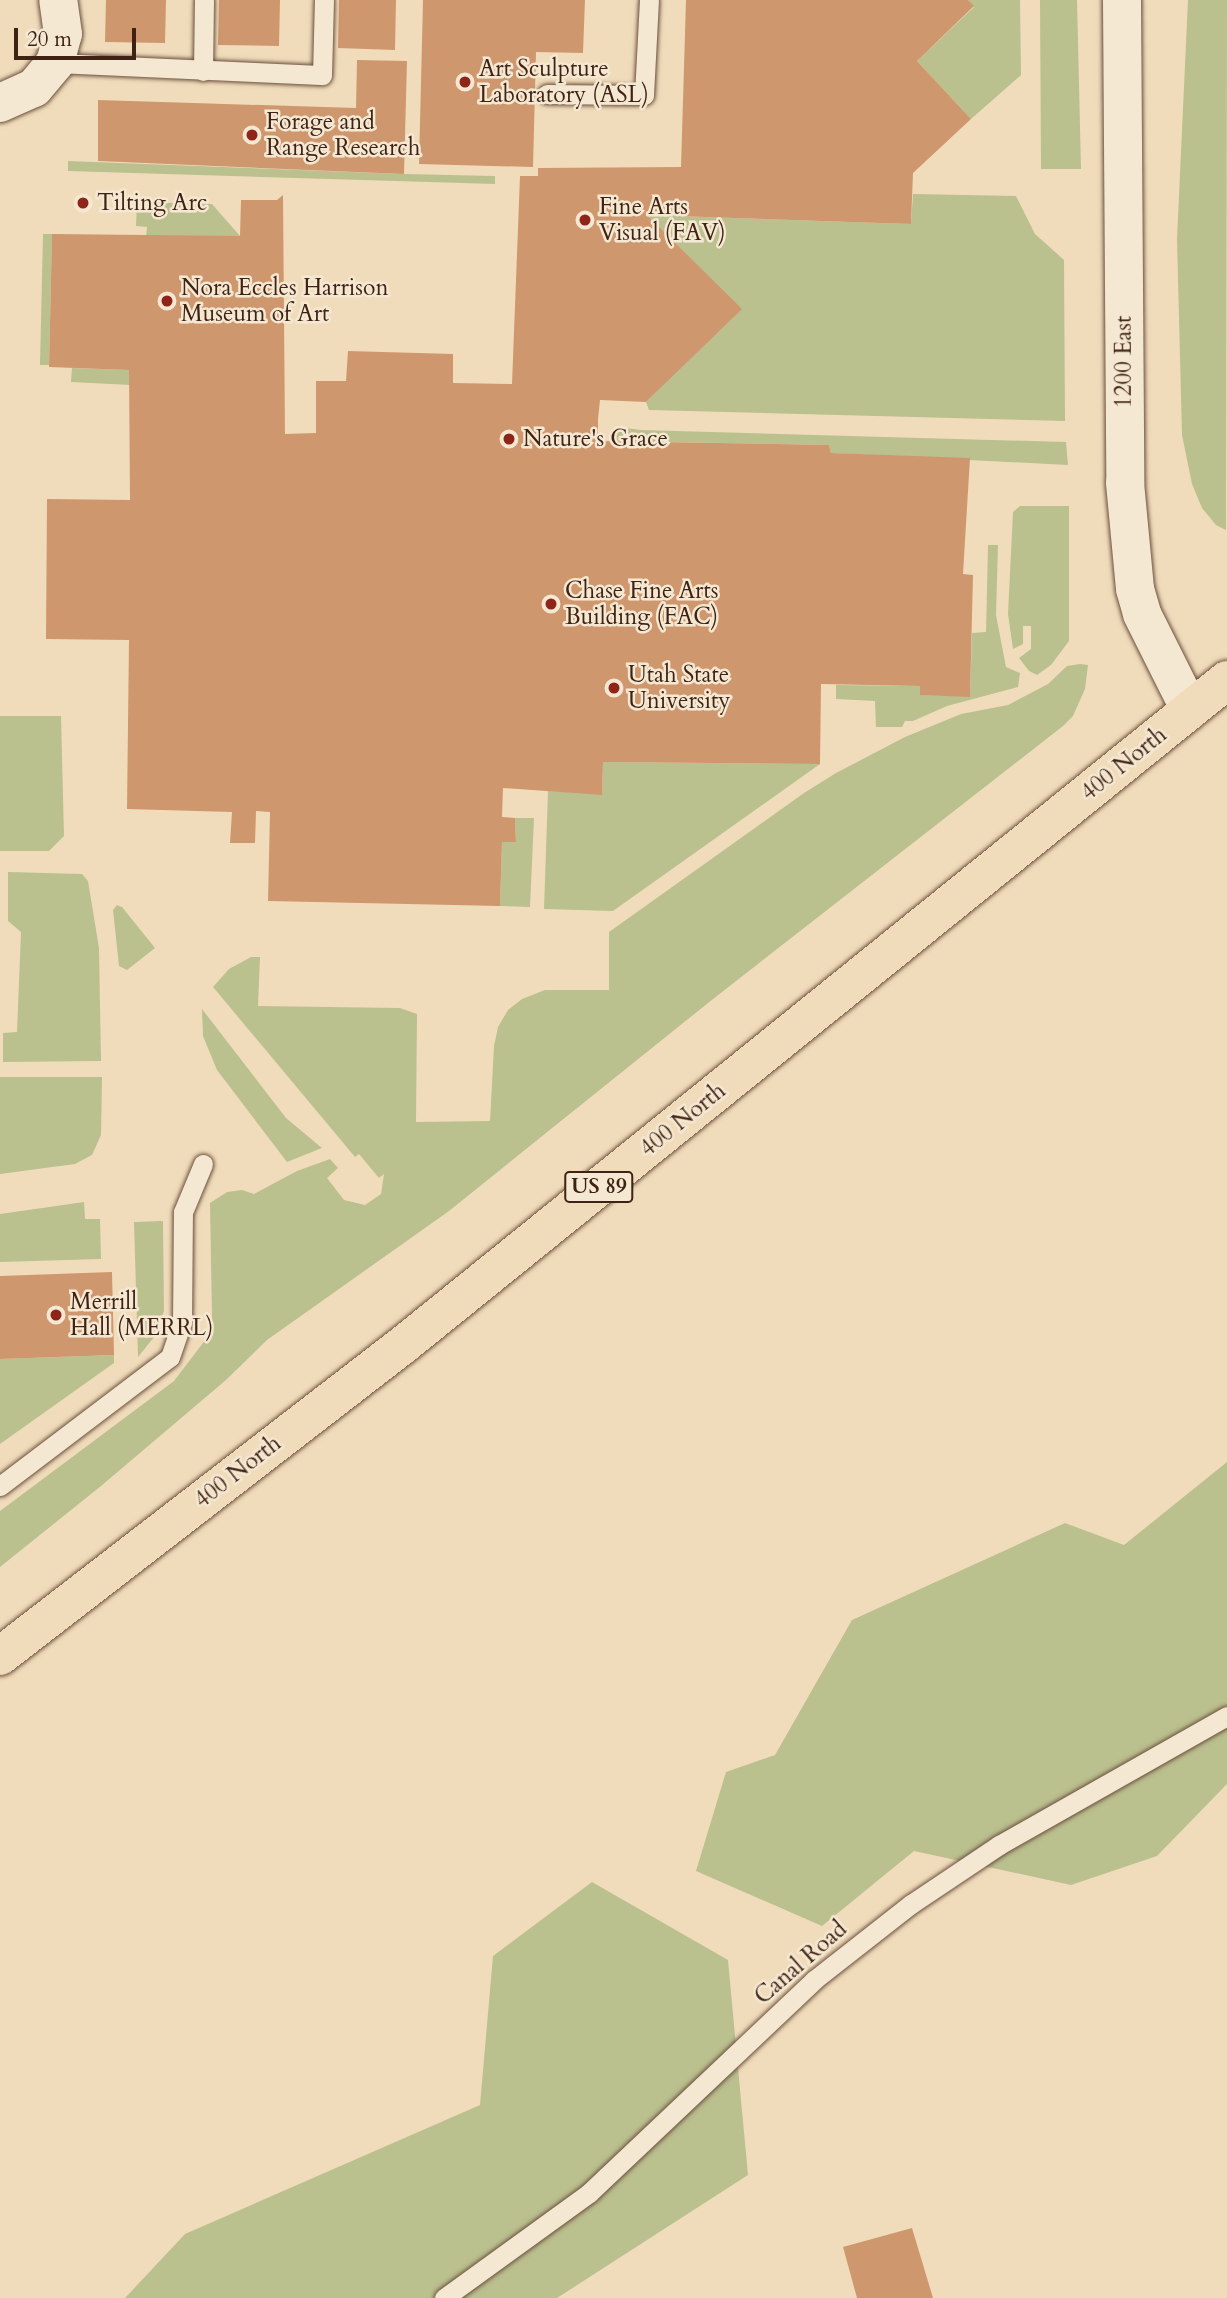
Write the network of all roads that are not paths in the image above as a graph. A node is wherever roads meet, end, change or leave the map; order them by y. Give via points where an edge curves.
1 (58, 0) edge
2 (204, 0) edge
3 (324, 0) edge
4 (649, 0) edge
5 (1122, 0) edge
6 (55, 63) junction
7 (203, 71) junction
8 (547, 94) dead end
9 (0, 103) edge
10 (1227, 680) edge
11 (1190, 710) junction
12 (203, 1164) dead end
13 (0, 1486) edge
14 (0, 1656) edge
15 (1227, 1716) edge
16 (444, 2298) edge

1 - 6 main road via 63,34
2 - 7 lane
3 - 7 lane via 322,75
4 - 8 lane via 644,96
5 - 11 main road, 1200 East via 1126,496 1135,589 1142,614
6 - 7 lane
6 - 9 main road via 34,88
10 - 11 main road, 400 North / US 89
11 - 14 main road, 400 North / US 89 via 403,1345
12 - 13 lane via 183,1212 182,1323 170,1357
15 - 16 lane, Canal Road via 999,1846 911,1904 814,1980 589,2193

